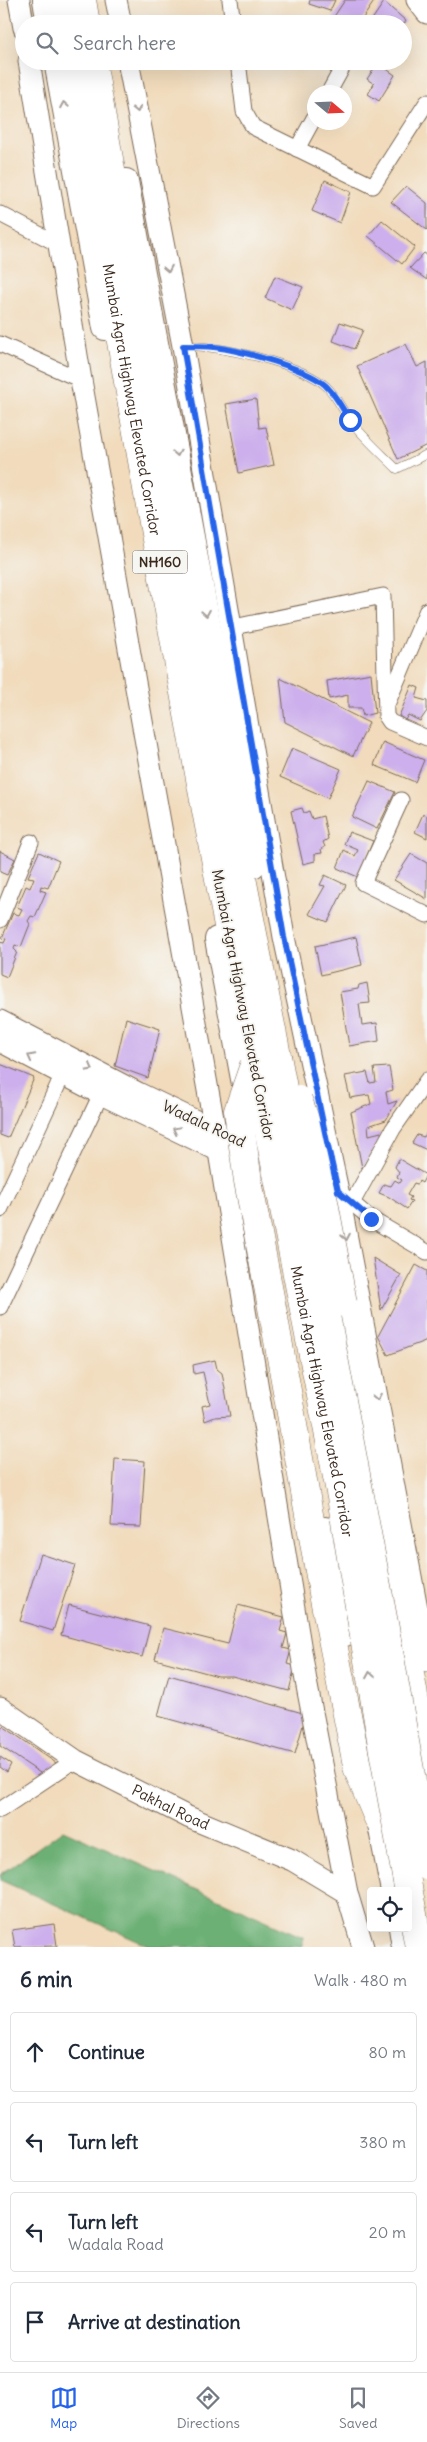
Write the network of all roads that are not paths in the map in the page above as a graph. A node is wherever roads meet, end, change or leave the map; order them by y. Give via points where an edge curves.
1 (19, 0) edge
2 (45, 0) edge
3 (62, 0) edge
4 (82, 0) edge
5 (93, 0) edge
6 (116, 0) edge
7 (230, 0) edge
8 (417, 0) edge
9 (427, 13) edge
10 (22, 15) edge
11 (48, 15) edge
12 (64, 15) edge
13 (84, 15) edge
14 (96, 15) edge
15 (119, 15) edge
16 (232, 15) edge
17 (30, 70) edge
18 (58, 70) edge
19 (74, 70) edge
20 (94, 70) edge
21 (106, 70) edge
22 (130, 70) edge
23 (239, 70) edge
24 (341, 70) edge
25 (333, 85) edge
26 (427, 102) edge
27 (307, 130) edge
28 (297, 149) junction
29 (0, 214) edge
30 (58, 244) junction
31 (0, 344) edge
32 (183, 346) junction
33 (81, 380) junction
34 (427, 454) edge
35 (427, 610) edge
36 (230, 628) junction
37 (386, 708) junction
38 (427, 738) edge
39 (401, 800) dead end
40 (31, 842) dead end
41 (427, 915) edge
42 (0, 920) edge
43 (0, 1021) edge
44 (0, 1040) edge
45 (266, 1059) junction
46 (63, 1074) junction
47 (427, 1080) edge
48 (101, 1094) junction
49 (215, 1130) junction
50 (256, 1149) junction
51 (219, 1152) junction
52 (260, 1172) junction
53 (313, 1186) junction
54 (343, 1201) junction
55 (0, 1210) edge
56 (427, 1252) edge
57 (0, 1307) edge
58 (427, 1660) edge
59 (0, 1708) edge
60 (75, 1760) junction
61 (0, 1810) edge
62 (426, 1812) edge
63 (378, 1818) junction
64 (427, 1866) edge
65 (392, 1887) edge
66 (347, 1892) junction
67 (402, 1932) edge
68 (363, 1947) edge
69 (404, 1947) edge
70 (419, 1947) edge

1 - 10 street
2 - 11 main road
3 - 12 highway
4 - 13 highway
5 - 14 main road
6 - 15 street
7 - 16 street
8 - 9 street
17 - 30 street
50 -> 18 main road
19 - 45 highway, Mumbai Agra Highway Elevated Corridor / NH160 via 212,853
20 - 45 highway, Mumbai Agra Highway Elevated Corridor / NH160
21 -> 53 main road
22 -> 32 street
23 - 28 street via 244,111 252,127
24 - 25 street
26 - 28 street via 373,186
27 - 28 street
29 - 30 street
30 - 33 street
31 - 33 street
32 - 34 lane via 231,350 313,377 328,387 350,420 397,469
32 - 36 street
33 - 49 street
35 - 37 street
36 - 37 street via 382,596
36 - 54 street via 284,937
37 - 38 street via 390,722
39 - 41 street via 363,883
40 - 42 street
43 -> 49 street, Wadala Road
46 -> 44 street, Wadala Road
45 - 62 highway, bridge via 302,1107 312,1138 425,1757
45 - 63 highway, bridge via 238,1111 248,1181 358,1770
45 - 64 highway, Mumbai Agra Highway Elevated Corridor, bridge via 383,1613
70 -> 45 highway, Mumbai Agra Highway Elevated Corridor, bridge
46 - 48 street, Wadala Road
46 - 55 street
47 - 54 street
51 -> 48 street, Wadala Road
48 - 57 street
49 - 50 street, Wadala Road
49 - 51 street
50 - 52 main road
50 - 53 street, Wadala Road
51 - 52 street, Wadala Road
51 - 66 street via 306,1681
52 - 53 street, Wadala Road
52 - 63 main road
53 - 54 street, Wadala Road
53 - 62 main road
54 - 56 street
54 -> 58 street
59 - 60 street, Pakhal Road
60 - 61 street
60 - 66 street, Pakhal Road via 188,1817 292,1860
63 - 65 main road
66 - 68 street
67 - 69 main road

